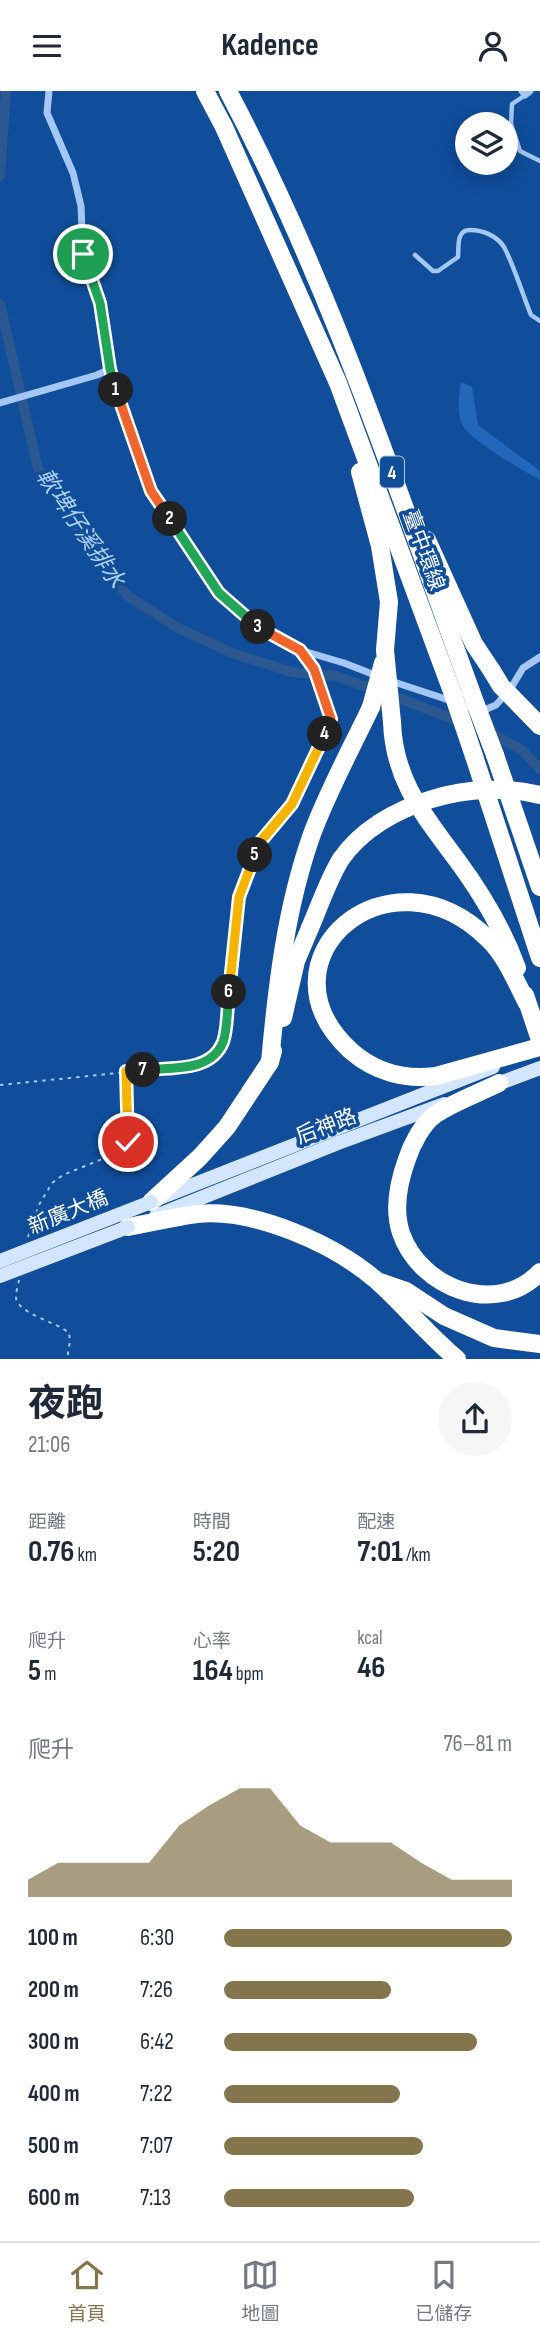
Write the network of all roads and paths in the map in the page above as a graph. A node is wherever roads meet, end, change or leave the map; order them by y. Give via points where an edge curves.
1 (49, 91) edge
2 (205, 91) edge
3 (228, 91) edge
4 (526, 92) edge
5 (540, 161) edge
6 (415, 255) dead end
7 (308, 313) junction
8 (540, 321) edge
9 (110, 369) junction
10 (0, 403) edge
11 (379, 437) junction
12 (300, 650) junction
13 (385, 650) junction
14 (540, 657) edge
15 (540, 726) edge
16 (540, 795) edge
17 (540, 887) edge
18 (540, 958) edge
19 (527, 1003) junction
20 (540, 1040) edge
21 (540, 1048) edge
22 (270, 1062) junction
23 (540, 1068) edge
24 (126, 1071) junction
25 (499, 1083) junction
26 (0, 1085) edge
27 (335, 1136) junction
28 (151, 1202) junction
29 (128, 1227) junction
30 (27, 1245) dead end
31 (0, 1261) edge
32 (21, 1271) dead end
33 (540, 1272) edge
34 (0, 1276) edge
35 (376, 1281) junction
36 (540, 1344) edge
37 (67, 1359) edge
38 (457, 1359) edge

1 - 9 street via 47,113 73,173 81,206 83,254 100,303
2 - 7 highway, 臺中環線 / 4
3 - 11 highway, 臺中環線 / 4 via 301,240
4 - 5 lane via 512,104 511,124 520,151
6 - 8 lane via 438,271 458,257 463,232 489,234 505,248 531,315
7 - 13 highway via 380,546 389,601
7 - 18 highway, 臺中環線 / 4, bridge via 348,407 454,697
9 - 10 street
9 - 12 street via 151,491 219,593 265,633
11 - 15 highway, bridge via 474,644 501,686
11 - 17 highway, 臺中環線 / 4, bridge
12 - 14 street via 482,711 496,705 523,668
12 - 24 path via 314,669 331,719 292,804 261,841 239,897 223,1043 212,1057 197,1065
13 - 19 highway, bridge via 393,744 408,789 494,915
13 - 22 highway, bridge via 370,707 305,858 276,993
16 - 22 highway, bridge via 507,789 449,794 401,811 371,829 341,859 310,928 296,961
19 - 20 highway
19 - 21 highway via 491,941 445,909 416,902 386,903 357,914 336,934 316,974 325,1020 339,1040 375,1068 419,1078 436,1076
21 - 27 street, 后神路
22 - 28 highway via 227,1127
23 - 25 street, 后神路
24 - 26 path
24 - 30 path via 128,1142 122,1151 52,1183 39,1205
25 - 27 street, 后神路
25 - 33 highway via 435,1115 413,1143 397,1205 401,1231 423,1268 455,1289 499,1294
27 - 28 street, 后神路
27 - 29 street, 后神路
28 - 31 street, 新廣大橋, bridge
29 - 34 street, 新廣大橋, bridge
29 - 35 highway via 199,1214 248,1217 330,1250
32 - 37 path via 18,1305 69,1333
35 - 36 highway via 406,1291 444,1316 494,1338
35 - 38 highway

